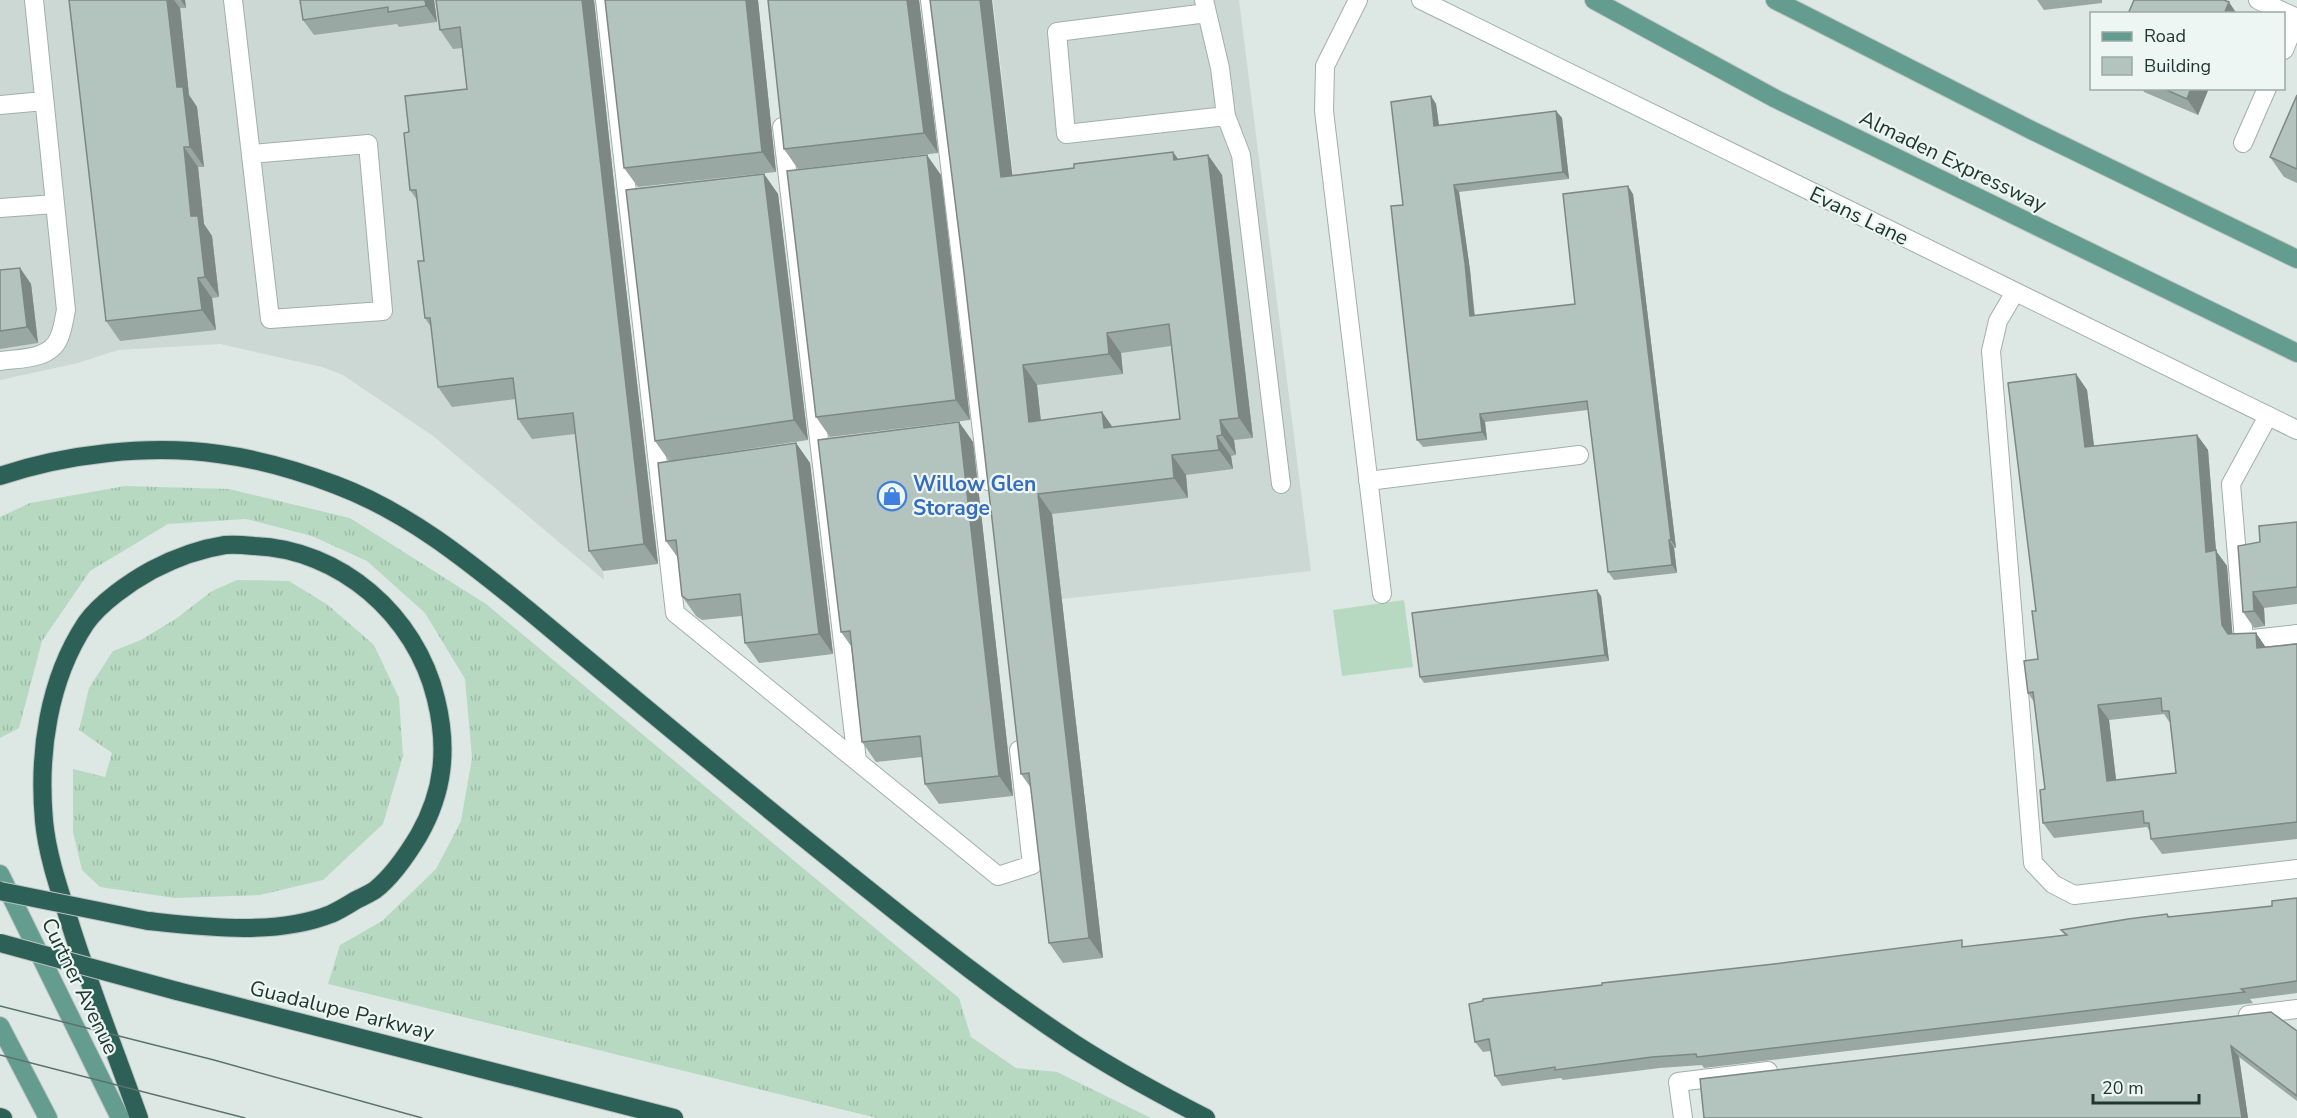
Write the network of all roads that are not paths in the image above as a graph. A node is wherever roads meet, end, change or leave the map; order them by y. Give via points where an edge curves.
1 (34, 0) edge
2 (233, 0) edge
3 (604, 0) edge
4 (930, 0) edge
5 (1358, 0) edge
6 (1421, 0) edge
7 (1594, 0) edge
8 (1775, 0) edge
9 (2258, 0) edge
10 (1205, 7) edge
11 (2284, 12) edge
12 (2297, 18) edge
13 (2285, 45) edge
14 (2266, 90) edge
15 (44, 101) junction
16 (0, 105) edge
17 (781, 113) edge
18 (1226, 116) junction
19 (2243, 143) dead end
20 (251, 154) junction
21 (950, 163) junction
22 (927, 166) edge
23 (811, 178) edge
24 (782, 182) junction
25 (650, 197) edge
26 (627, 200) junction
27 (55, 204) junction
28 (0, 208) edge
29 (2297, 259) edge
30 (2015, 292) junction
31 (2297, 354) edge
32 (0, 361) edge
33 (2268, 416) junction
34 (982, 430) junction
35 (2297, 430) edge
36 (959, 433) edge
37 (842, 448) edge
38 (813, 451) junction
39 (1579, 455) dead end
40 (681, 471) edge
41 (659, 474) junction
42 (0, 476) edge
43 (1368, 481) junction
44 (1281, 484) dead end
45 (990, 501) edge
46 (1382, 594) dead end
47 (2297, 634) edge
48 (1017, 736) edge
49 (857, 761) junction
50 (2297, 869) edge
51 (0, 874) edge
52 (0, 891) edge
53 (0, 942) edge
54 (2297, 1009) edge
55 (2226, 1018) edge
56 (0, 1026) edge
57 (1785, 1069) edge
58 (48, 1118) edge
59 (120, 1118) edge
60 (139, 1118) edge
61 (674, 1118) edge
62 (1206, 1118) edge
63 (1683, 1118) edge

1 - 15 street
2 - 20 street
3 - 26 street
4 - 21 street
5 - 43 street via 1325,66 1324,111
6 - 30 street, Evans Lane
7 - 31 main road, Almaden Expressway via 1776,99
8 - 29 main road
9 - 11 street
10 - 18 street via 1220,68
10 - 18 street via 1057,32 1066,134
12 - 13 street
14 - 19 street
15 - 16 street
15 - 27 street
17 - 24 street
18 - 44 street via 1240,155
20 - 20 street via 270,319 383,311 368,144
21 - 22 street
21 - 34 street
23 - 24 street
24 - 38 street
25 - 26 street
26 - 41 street
27 - 28 street
27 - 32 street via 66,310 59,340 36,356
30 - 33 street, Evans Lane
30 - 50 street via 1998,321 1991,351 2033,862 2053,884 2074,895
33 - 35 street, Evans Lane
33 - 47 street via 2231,484 2244,640
34 - 36 street
34 - 45 street
37 - 38 street
38 - 49 street
39 - 43 street
40 - 41 street
41 - 49 street via 675,613
42 - 62 highway via 91,455 218,453 339,486 395,513 449,546 962,964 1077,1045
43 - 46 street
48 - 49 street via 1032,865 998,876
51 - 59 main road, Curtner Avenue
52 - 60 highway, bridge via 148,921 201,927 292,924 330,914 374,891 405,858 430,816 443,770 442,722 430,676 410,638 384,604 352,577 315,558 273,546 227,545 176,557 128,583 87,621 63,666 48,719 42,772 44,825 56,879 75,940
53 - 61 highway, Guadalupe Parkway, bridge
54 - 55 street
56 - 58 main road
57 - 63 street via 1678,1082

